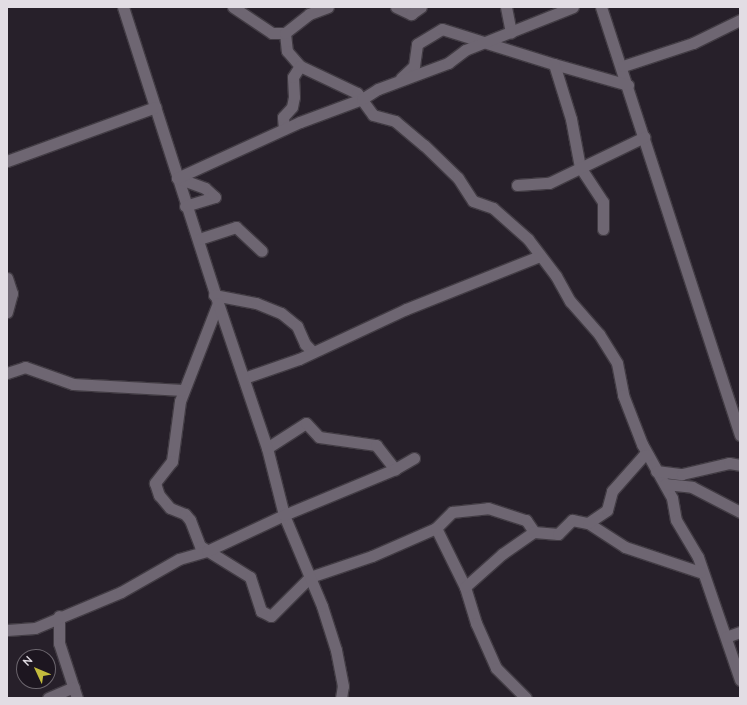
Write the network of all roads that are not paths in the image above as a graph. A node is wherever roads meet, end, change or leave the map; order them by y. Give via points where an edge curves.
1 (123, 7) edge
2 (233, 7) edge
3 (328, 7) edge
4 (396, 7) edge
5 (421, 7) edge
6 (506, 7) edge
7 (573, 7) edge
8 (601, 7) edge
9 (740, 20) edge
10 (285, 33) junction
11 (512, 33) junction
12 (487, 42) junction
13 (554, 64) junction
14 (300, 66) junction
15 (623, 66) junction
16 (396, 82) junction
17 (628, 85) junction
18 (362, 99) junction
19 (155, 106) junction
20 (284, 129) junction
21 (644, 137) junction
22 (7, 161) edge
23 (580, 166) junction
24 (177, 178) junction
25 (517, 185) dead end
26 (185, 206) junction
27 (603, 229) dead end
28 (199, 239) junction
29 (262, 251) dead end
30 (540, 256) junction
31 (7, 278) edge
32 (216, 299) junction
33 (7, 312) edge
34 (313, 352) junction
35 (7, 372) edge
36 (244, 378) junction
37 (184, 390) junction
38 (740, 435) edge
39 (267, 448) junction
40 (648, 455) junction
41 (414, 458) dead end
42 (740, 465) edge
43 (395, 469) junction
44 (656, 471) junction
45 (666, 484) junction
46 (740, 512) edge
47 (284, 514) junction
48 (588, 523) junction
49 (436, 528) junction
50 (534, 532) junction
51 (207, 551) junction
52 (700, 572) junction
53 (310, 577) junction
54 (465, 587) junction
55 (59, 616) junction
56 (7, 630) edge
57 (740, 632) edge
58 (726, 637) junction
59 (740, 680) edge
60 (74, 687) junction
61 (48, 698) edge
62 (77, 698) edge
63 (341, 698) edge
64 (526, 698) edge

1 - 19 street
2 - 10 street via 272,33
3 - 10 street via 310,14
4 - 5 street via 411,14
6 - 11 street
7 - 11 street
8 - 15 street
9 - 15 street via 692,43
10 - 14 street via 287,51
11 - 12 street
12 - 13 street
12 - 16 street via 466,50 448,63
12 - 16 street via 442,29 417,44 414,66
13 - 17 street
13 - 23 street
14 - 18 street via 347,87
14 - 20 street via 293,78 292,107 283,117
15 - 17 street
16 - 18 street
17 - 21 street
18 - 20 street
18 - 30 street via 373,116 395,121 424,145 458,178 473,201 493,208 528,239
19 - 22 street
19 - 24 street
20 - 24 street
21 - 23 street
21 - 38 street via 689,270 710,348
23 - 25 street via 549,183
23 - 27 street via 604,202
24 - 26 street
24 - 26 street via 205,188 215,197
26 - 28 street
28 - 29 street via 236,227
28 - 32 street
30 - 34 street via 406,309
30 - 40 street via 612,352 617,363 623,395
31 - 33 street via 12,293
32 - 34 street via 256,303 281,312 296,326 305,344
32 - 36 street
32 - 37 street
34 - 36 street
35 - 37 street via 25,367 73,384
36 - 39 street
37 - 51 street via 172,461 157,478 155,489 170,508 185,514 196,528 200,546
39 - 43 street via 306,423 319,437 376,445
39 - 47 street
40 - 44 street
40 - 48 street via 643,456 612,491 607,510
41 - 43 street
42 - 44 street via 729,463 682,474
43 - 47 street
44 - 45 street
45 - 46 street via 692,486
45 - 52 street via 676,520 698,557
47 - 51 street
47 - 53 street
48 - 50 street via 572,520 558,534
48 - 52 street via 626,547
49 - 50 street via 452,512 488,508 526,520
49 - 53 street via 372,556
49 - 54 street
50 - 54 street via 502,554
51 - 53 street via 250,577 261,611 271,616
51 - 55 street via 179,559 121,592
52 - 58 street via 713,595
53 - 63 street via 336,650 343,686
54 - 64 street via 476,623 496,668
55 - 56 street via 35,628
55 - 60 street via 59,642
57 - 58 street
58 - 59 street
60 - 61 street
60 - 62 street

